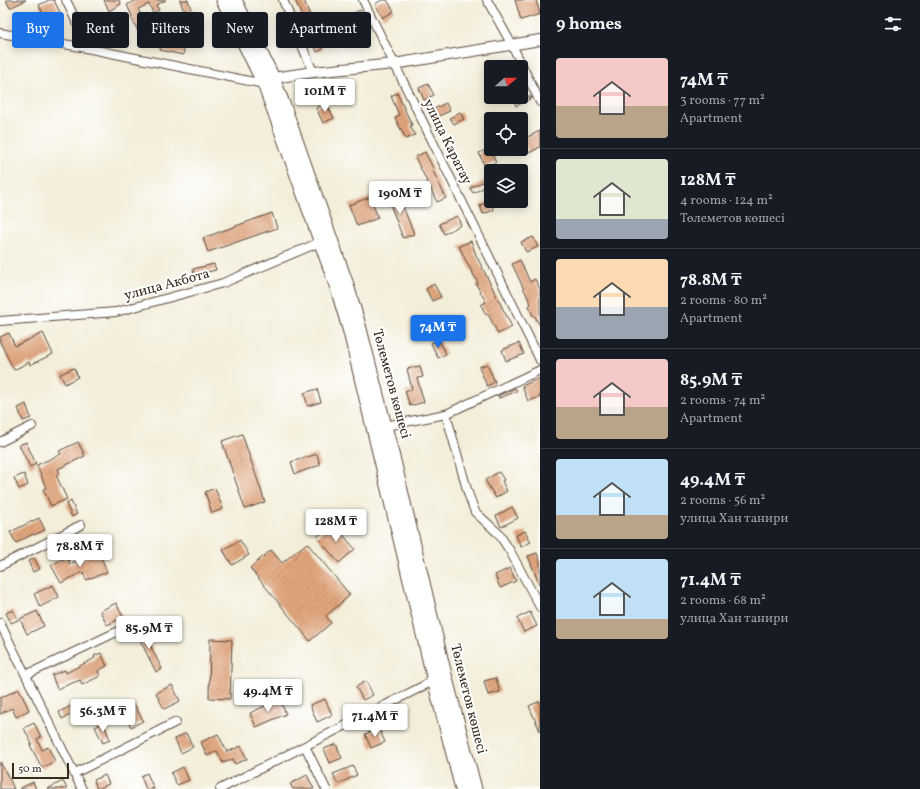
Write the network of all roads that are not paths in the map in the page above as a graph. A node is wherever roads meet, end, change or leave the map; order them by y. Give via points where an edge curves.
1 (66, 0) edge
2 (223, 0) edge
3 (235, 0) edge
4 (283, 0) edge
5 (363, 0) edge
6 (487, 0) edge
7 (72, 13) edge
8 (0, 33) edge
9 (540, 40) edge
10 (72, 45) edge
11 (512, 45) junction
12 (89, 48) edge
13 (394, 64) junction
14 (313, 72) junction
15 (268, 81) junction
16 (540, 102) edge
17 (326, 240) junction
18 (0, 321) edge
19 (540, 360) edge
20 (540, 370) edge
21 (446, 414) junction
22 (32, 426) dead end
23 (385, 426) junction
24 (0, 442) edge
25 (81, 525) dead end
26 (0, 566) edge
27 (540, 607) edge
28 (0, 623) edge
29 (124, 628) dead end
30 (26, 675) junction
31 (440, 678) junction
32 (176, 722) dead end
33 (305, 746) junction
34 (75, 772) junction
35 (82, 789) edge
36 (220, 789) edge
37 (326, 789) edge
38 (462, 789) edge
39 (474, 789) edge

1 - 7 street
2 - 15 main road, Төлеметов көшесі
3 - 15 main road, Төлеметов көшесі
4 - 14 street
5 - 13 street, улица Каратау
6 - 11 street
8 - 10 street
9 - 11 street
11 - 13 street
11 - 16 street
12 - 15 street
13 - 14 street
13 - 19 street, улица Каратау
14 - 15 street
15 - 17 main road, Төлеметов көшесі
17 - 18 street, улица Акбота via 223,283 116,312
17 - 23 main road, Төлеметов көшесі via 360,328
17 - 31 main road, Төлеметов көшесі
20 - 21 street
21 - 23 street
21 - 27 street via 475,512 499,534
22 - 24 street
23 - 31 main road, Төлеметов көшесі
25 - 26 street
28 - 30 street
29 - 30 street
30 - 34 street
31 - 33 street
31 - 38 main road, Төлеметов көшесі
31 - 39 main road, Төлеметов көшесі
32 - 34 street
33 - 36 street
33 - 37 street
34 - 35 street

